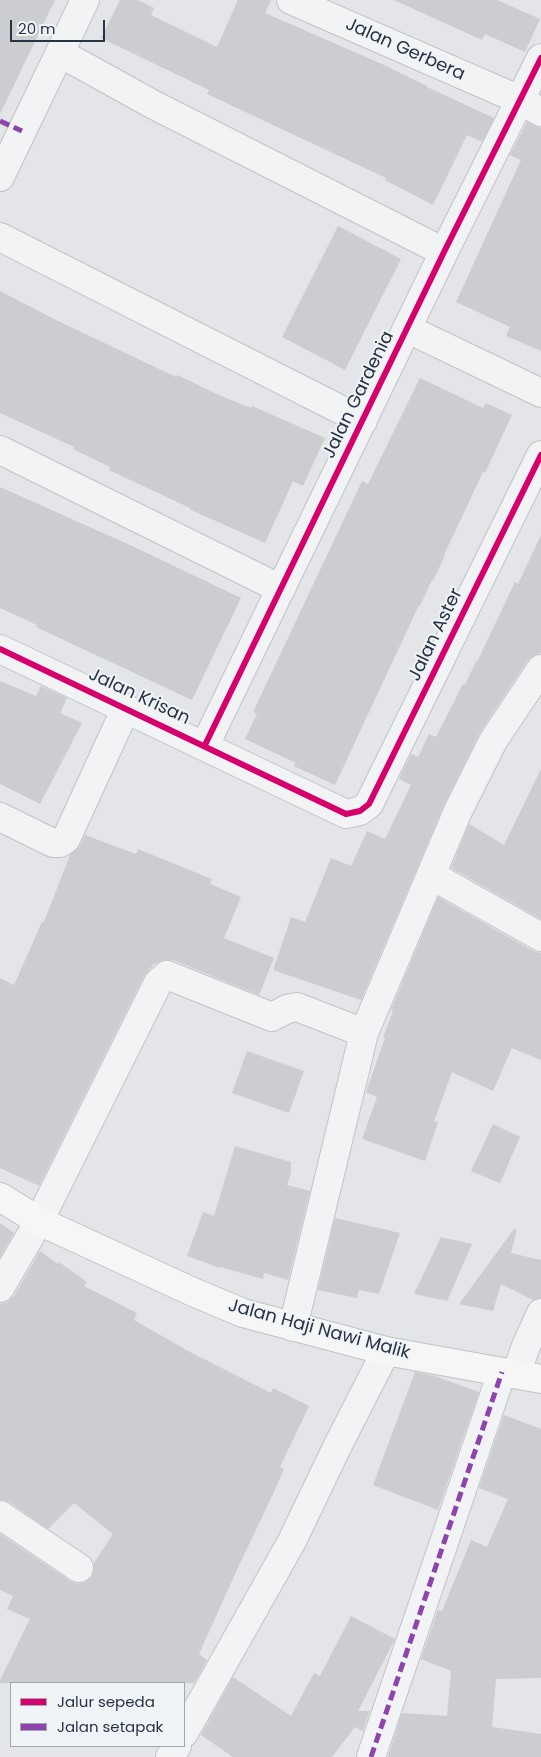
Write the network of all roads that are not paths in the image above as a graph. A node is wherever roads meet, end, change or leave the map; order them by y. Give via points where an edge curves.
1 (85, 0) edge
2 (291, 0) edge
3 (60, 53) junction
4 (541, 58) edge
5 (530, 106) edge
6 (0, 177) edge
7 (0, 237) edge
8 (444, 252) junction
9 (408, 329) junction
10 (541, 393) edge
11 (363, 421) junction
12 (0, 450) edge
13 (541, 456) edge
14 (281, 589) junction
15 (0, 649) edge
16 (541, 669) edge
17 (126, 708) junction
18 (205, 745) junction
19 (346, 814) joint
20 (0, 817) edge
21 (431, 875) junction
22 (541, 937) edge
23 (364, 1032) junction
24 (0, 1197) edge
25 (39, 1221) junction
26 (0, 1288) edge
27 (541, 1313) edge
28 (293, 1327) junction
29 (386, 1351) junction
30 (520, 1375) edge
31 (0, 1515) edge
32 (80, 1568) dead end
33 (185, 1735) edge
34 (371, 1757) edge

1 - 3 street
2 - 5 street, Jalan Gerbera
3 - 6 street
3 - 8 street via 154,105
4 - 5 street, Jalan Gardenia
5 - 8 street, Jalan Gardenia
7 - 11 street
8 - 9 street, Jalan Gardenia
9 - 10 street
9 - 11 street, Jalan Gardenia
11 - 14 street, Jalan Gardenia
12 - 14 street
13 - 19 street, Jalan Aster via 369,804 360,811
14 - 18 street, Jalan Gardenia
15 - 17 street, Jalan Krisan
16 - 21 street via 493,741
17 - 18 street, Jalan Krisan
17 - 20 street via 66,840 53,843
18 - 19 street, Jalan Krisan
21 - 22 street
21 - 23 street
23 - 25 street via 296,1007 272,1017 167,974 158,984
23 - 28 street
24 - 25 main road, Jalan Haji Nawi Malik
25 - 26 street
25 - 28 main road, Jalan Haji Nawi Malik via 243,1313
27 - 30 street via 526,1346
28 - 29 main road, Jalan Haji Nawi Malik
29 - 30 main road, Jalan Haji Nawi Malik
29 - 33 street via 292,1541
30 - 34 street
31 - 32 street

